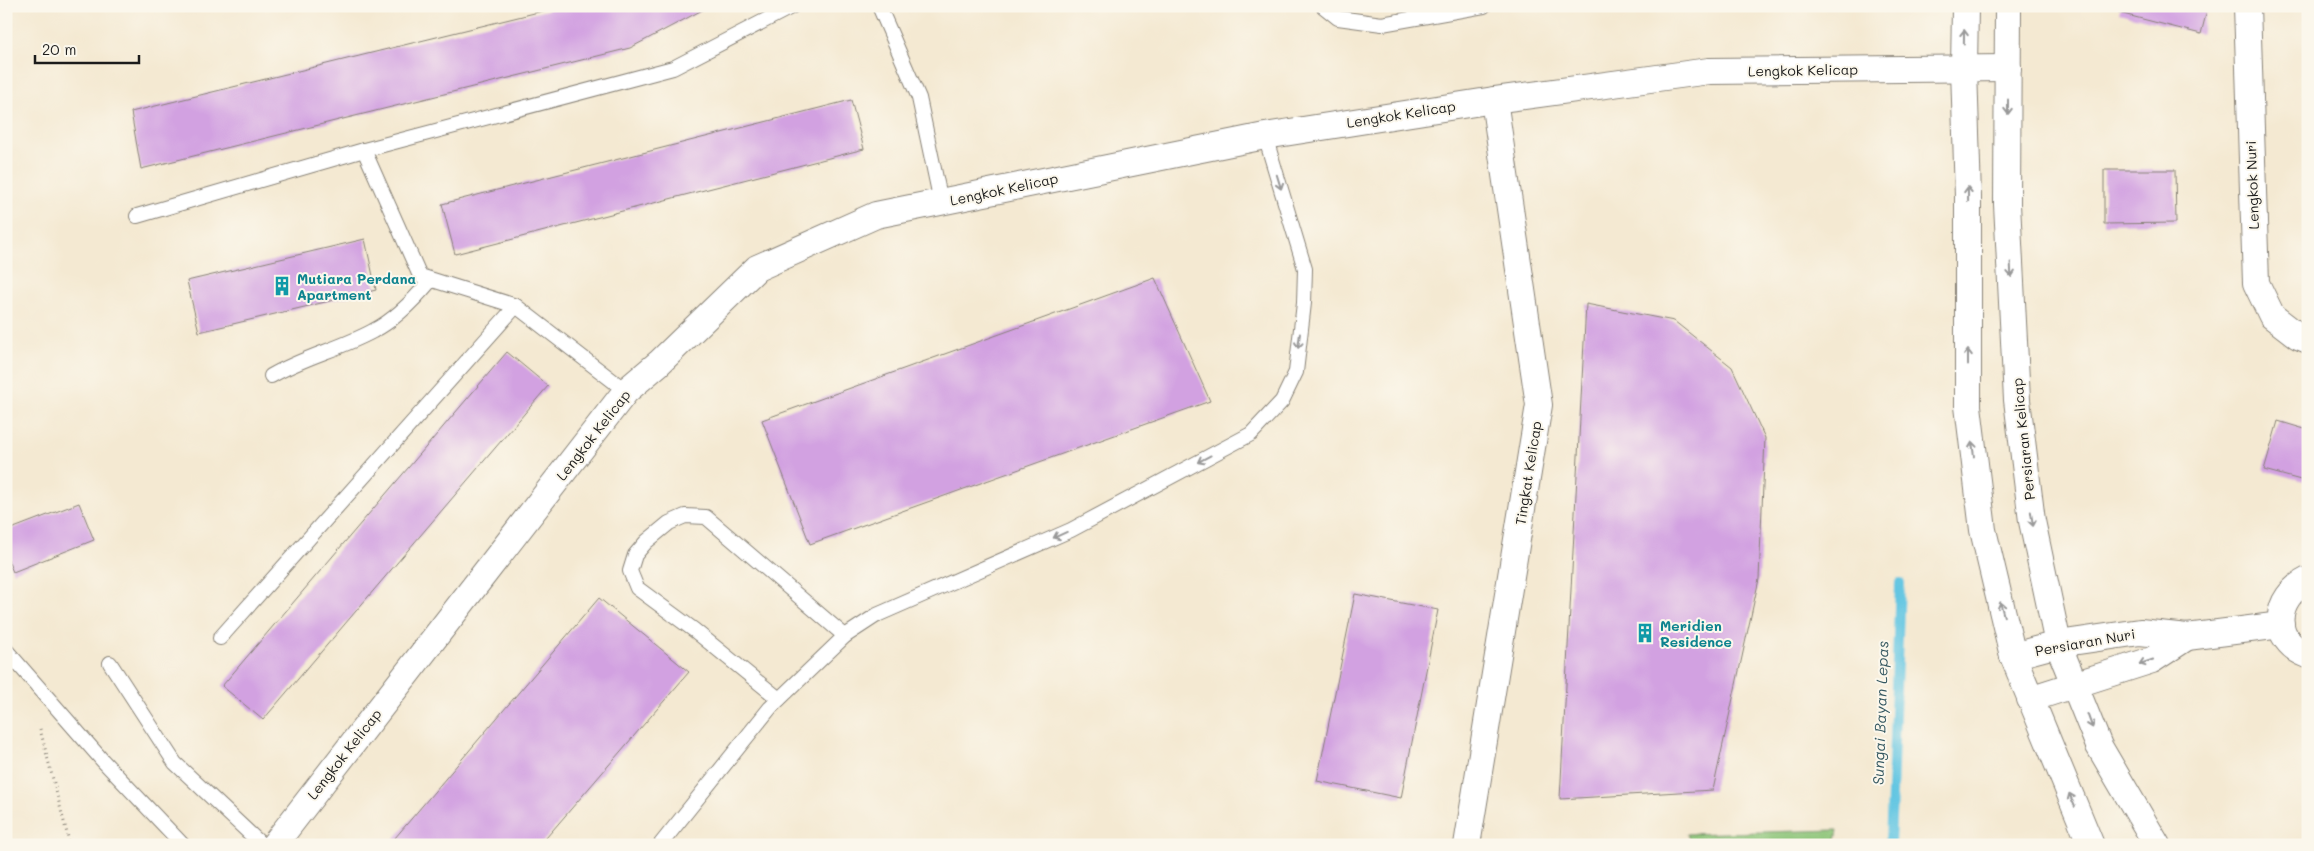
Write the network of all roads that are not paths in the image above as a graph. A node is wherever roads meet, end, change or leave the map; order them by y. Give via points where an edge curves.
1 (793, 6) edge
2 (879, 6) edge
3 (1323, 6) edge
4 (1484, 6) edge
5 (1965, 6) edge
6 (2008, 6) edge
7 (2247, 6) edge
8 (1964, 68) junction
9 (2008, 68) junction
10 (1494, 100) junction
11 (1265, 136) junction
12 (364, 150) junction
13 (941, 202) junction
14 (138, 216) dead end
15 (430, 281) junction
16 (516, 306) junction
17 (2308, 340) edge
18 (271, 376) dead end
19 (626, 391) junction
20 (2308, 580) edge
21 (2281, 625) junction
22 (845, 636) junction
23 (2187, 637) junction
24 (220, 638) dead end
25 (2058, 644) junction
26 (6, 650) edge
27 (2308, 655) edge
28 (2013, 656) junction
29 (110, 663) dead end
30 (2076, 683) junction
31 (779, 699) junction
32 (2030, 699) junction
33 (184, 845) edge
34 (262, 845) edge
35 (274, 845) edge
36 (660, 845) edge
37 (1467, 845) edge
38 (2091, 845) edge
39 (2158, 845) edge

1 - 12 lane via 673,68
2 - 13 lane via 918,98
3 - 4 lane via 1338,18 1382,24
8 -> 5 street
6 - 9 street, Persiaran Kelicap
7 - 17 street, Lengkok Nuri via 2256,283 2272,316
8 - 9 street, Lengkok Kelicap
8 - 10 street, Lengkok Kelicap via 1708,71
28 -> 8 street via 1982,530 1968,406
9 -> 25 street, Persiaran Kelicap via 2007,204 2018,400 2032,521
10 - 11 street, Lengkok Kelicap
10 - 37 street, Tingkat Kelicap via 1539,405
11 - 13 street, Lengkok Kelicap
11 -> 22 lane via 1305,269 1296,372 1282,401 1251,434 1071,530 877,615
12 - 14 lane
12 - 15 lane via 420,276
13 - 19 street, Lengkok Kelicap via 876,215 757,268
15 - 16 lane
15 - 18 lane via 412,302 374,331 293,363
16 - 19 lane
16 - 24 lane
19 - 35 street, Lengkok Kelicap
20 - 21 street via 2296,586 2286,597
21 - 23 street, Persiaran Nuri
21 - 27 street via 2292,646
22 - 31 lane
22 - 31 lane via 706,518 685,516 669,523 646,542 635,555 630,571 637,588
23 - 25 street, Persiaran Nuri via 2140,632
23 -> 30 street, Persiaran Nuri via 2152,660
25 - 28 street, Persiaran Nuri
25 - 30 street, Persiaran Kelicap
26 - 33 lane via 102,761
28 - 32 street
29 - 34 lane via 175,763
30 - 32 street, Persiaran Nuri
30 -> 39 street, Persiaran Kelicap via 2099,746
31 - 36 lane
38 -> 32 street

